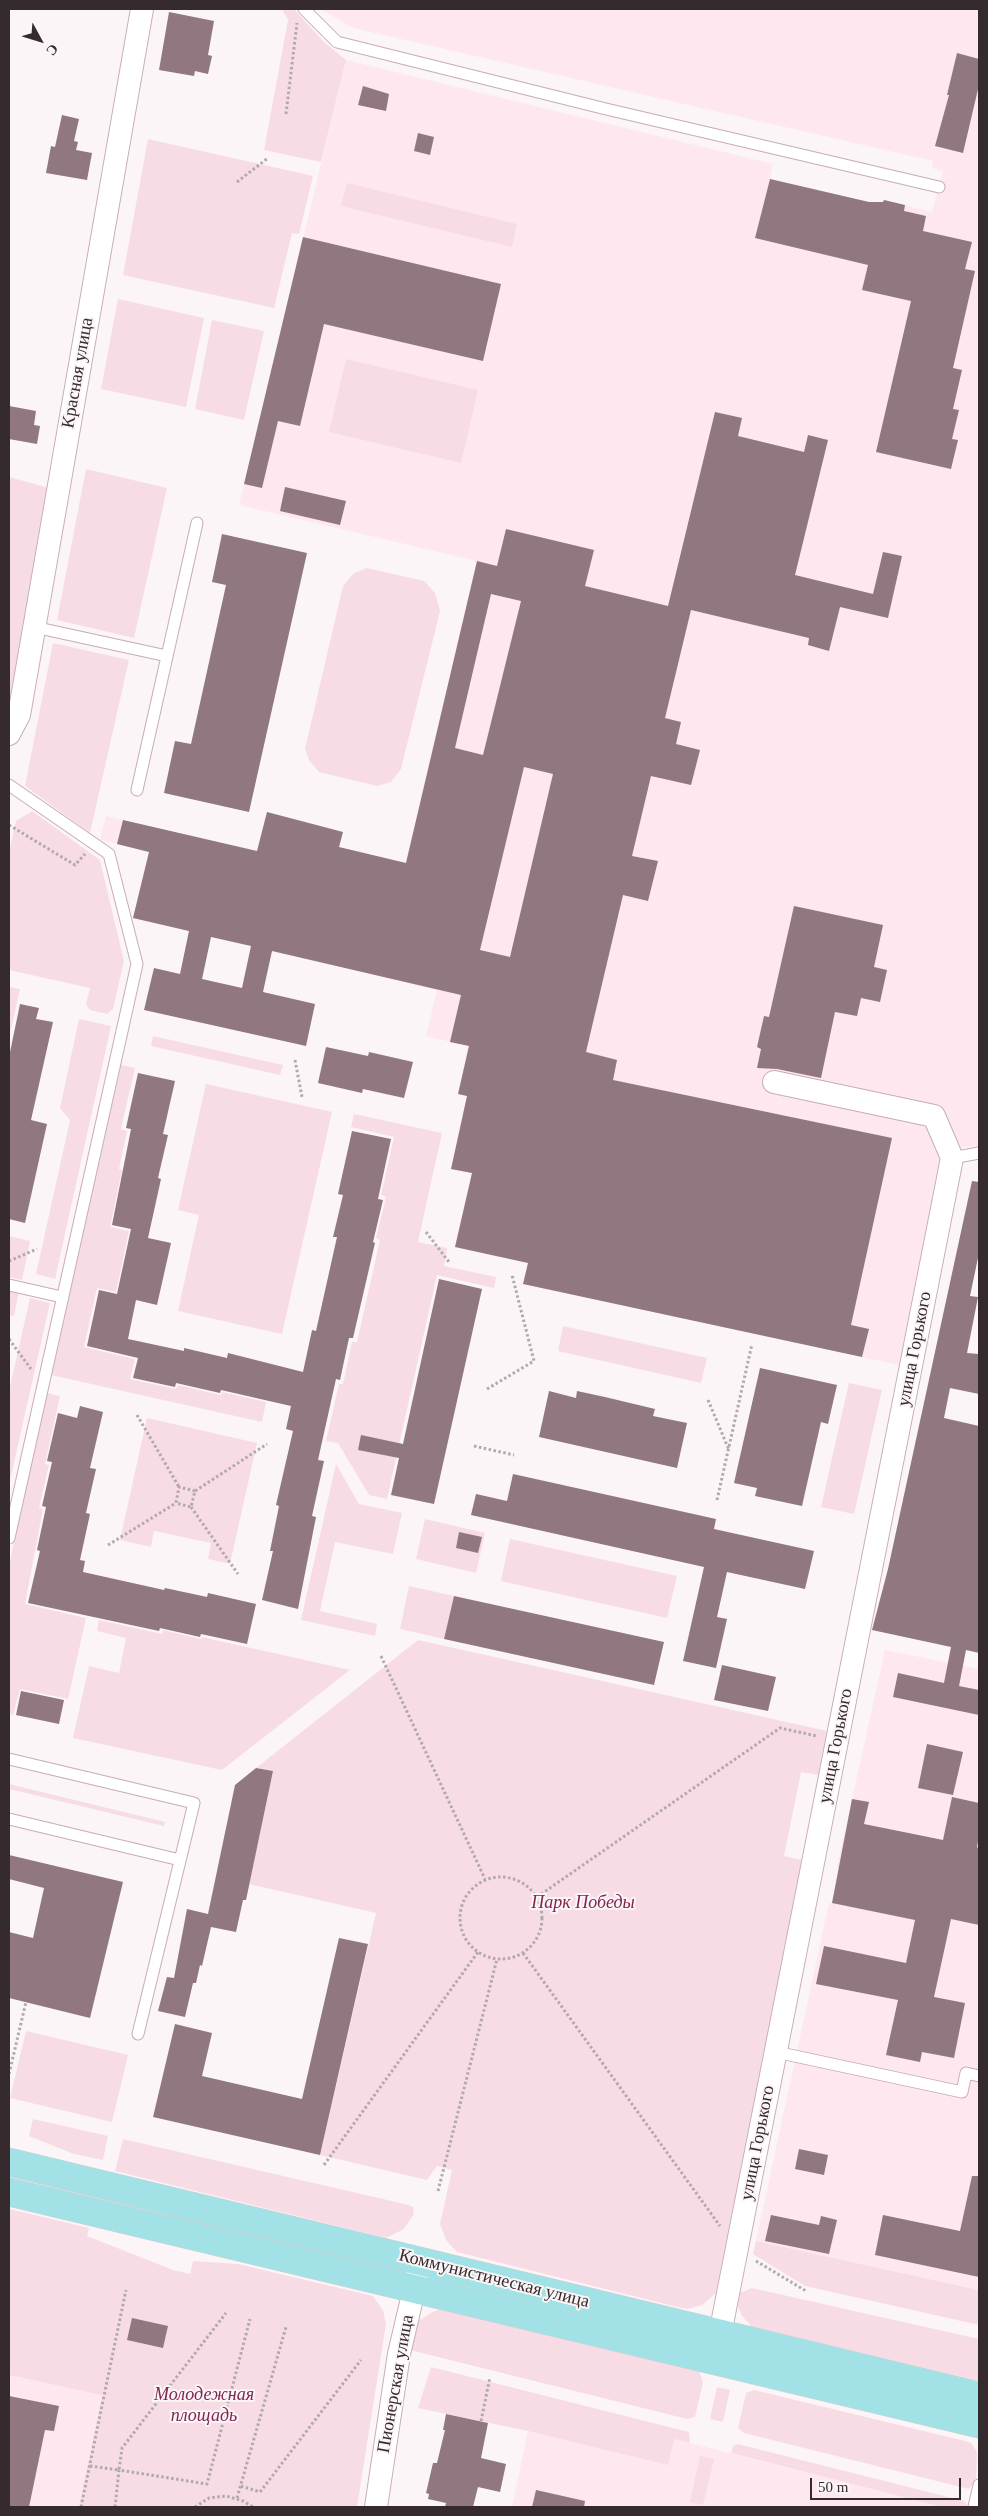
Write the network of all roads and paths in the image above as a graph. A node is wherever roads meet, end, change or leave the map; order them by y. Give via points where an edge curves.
1 (142, 9) edge
2 (301, 14) edge
3 (286, 114) dead end
4 (268, 158) dead end
5 (236, 182) dead end
6 (939, 187) dead end
7 (197, 523) dead end
8 (34, 626) junction
9 (167, 656) junction
10 (9, 734) edge
11 (9, 788) edge
12 (137, 790) dead end
13 (9, 825) edge
14 (93, 844) junction
15 (295, 1060) dead end
16 (774, 1082) dead end
17 (302, 1097) dead end
18 (979, 1153) edge
19 (952, 1158) junction
20 (426, 1232) dead end
21 (36, 1249) dead end
22 (9, 1261) edge
23 (450, 1262) dead end
24 (512, 1276) dead end
25 (9, 1285) edge
26 (62, 1297) junction
27 (9, 1339) edge
28 (752, 1344) dead end
29 (43, 1385) junction
30 (487, 1389) dead end
31 (708, 1400) dead end
32 (137, 1415) dead end
33 (267, 1444) dead end
34 (474, 1446) dead end
35 (729, 1450) junction
36 (514, 1455) dead end
37 (179, 1487) junction
38 (195, 1491) junction
39 (717, 1500) dead end
40 (176, 1503) junction
41 (191, 1507) junction
42 (9, 1538) edge
43 (108, 1545) dead end
44 (238, 1574) dead end
45 (381, 1656) dead end
46 (837, 1741) junction
47 (9, 1759) edge
48 (9, 1819) edge
49 (180, 1860) junction
50 (485, 1879) junction
51 (537, 1897) junction
52 (478, 1952) junction
53 (523, 1953) junction
54 (497, 1959) junction
55 (26, 2002) dead end
56 (138, 2034) dead end
57 (776, 2052) junction
58 (9, 2074) edge
59 (979, 2076) edge
60 (9, 2162) edge
61 (324, 2164) dead end
62 (438, 2191) dead end
63 (9, 2192) edge
64 (737, 2249) junction
65 (420, 2262) junction
66 (414, 2288) junction
67 (126, 2290) dead end
68 (806, 2291) dead end
69 (226, 2313) dead end
70 (250, 2319) dead end
71 (286, 2327) dead end
72 (720, 2334) junction
73 (361, 2360) dead end
74 (490, 2377) dead end
75 (979, 2396) edge
76 (481, 2421) dead end
77 (979, 2424) edge
78 (90, 2466) junction
79 (119, 2470) junction
80 (979, 2485) edge
81 (240, 2486) junction
82 (237, 2498) junction
83 (81, 2507) edge
84 (115, 2507) edge
85 (195, 2507) edge
86 (253, 2507) edge
87 (376, 2507) edge
88 (974, 2507) edge

1 - 8 street, Красная улица
2 - 3 path
2 - 6 lane via 337,42
4 - 5 path
7 - 9 lane
8 - 9 lane
8 - 10 street, Красная улица via 19,715
9 - 12 lane
11 - 14 lane
13 - 14 path via 75,865
14 - 26 lane via 109,854 137,964
15 - 17 path
16 - 19 street via 934,1116
18 - 19 lane
19 - 46 street, улица Горького
20 - 23 path
21 - 22 path
24 - 30 path via 534,1361
25 - 26 lane
26 - 29 lane
27 - 29 path
28 - 35 path
29 - 42 lane
31 - 35 path
32 - 37 path
33 - 38 path
34 - 36 path
35 - 39 path
37 - 38 path
37 - 40 path
38 - 41 path
40 - 41 path
40 - 43 path
41 - 44 path
45 - 50 path
46 - 51 path via 780,1728
46 - 57 street, улица Горького
47 - 49 lane via 194,1803
48 - 49 lane
49 - 56 lane
50 - 51 path via 503,1876 520,1880
50 - 52 path via 466,1895 461,1907 462,1932
51 - 53 path via 542,1926 535,1941
52 - 54 path
52 - 61 path
53 - 54 path
53 - 64 path
54 - 62 path
55 - 58 path
57 - 59 lane via 962,2092 966,2073
57 - 64 street, улица Горького
60 - 65 main road, Коммунистическая улица
63 - 66 main road, Коммунистическая улица
64 - 68 path
64 - 72 street, улица Горького
65 - 66 street, Пионерская улица
65 - 72 main road, Коммунистическая улица
66 - 77 main road, Коммунистическая улица
66 - 87 street, Пионерская улица via 399,2354
67 - 78 path
69 - 79 path via 122,2448
70 - 79 path via 207,2484
71 - 81 path
72 - 75 main road, Коммунистическая улица
73 - 81 path via 260,2492
74 - 76 path
78 - 79 path
78 - 83 path
79 - 84 path
80 - 88 lane
81 - 82 path
82 - 85 path via 214,2497
82 - 86 path

